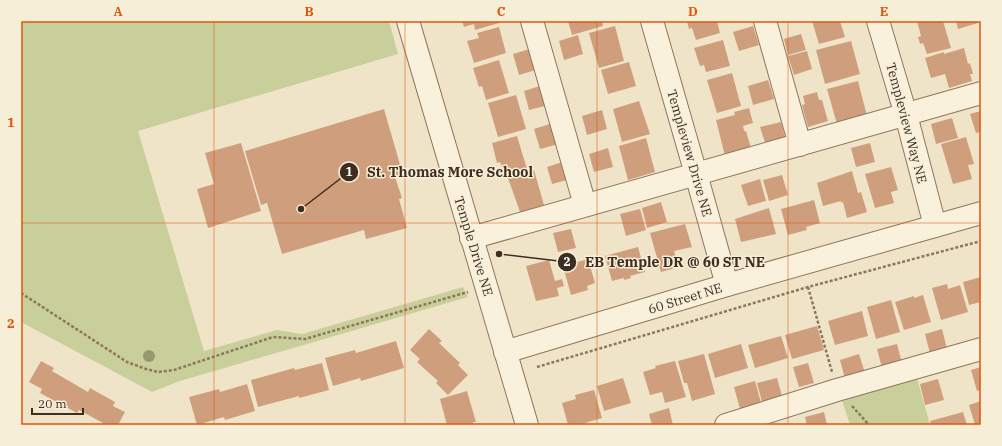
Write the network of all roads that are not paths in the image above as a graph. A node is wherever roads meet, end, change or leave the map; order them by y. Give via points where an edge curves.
1 (408, 21) edge
2 (532, 21) edge
3 (652, 21) edge
4 (765, 21) edge
5 (878, 21) edge
6 (981, 93) edge
7 (906, 115) junction
8 (800, 145) junction
9 (696, 174) junction
10 (585, 205) junction
11 (981, 213) edge
12 (935, 226) junction
13 (471, 238) junction
14 (727, 285) junction
15 (981, 349) edge
16 (505, 352) junction
17 (527, 425) edge
18 (726, 425) edge

1 - 13 street, Temple Drive NE
2 - 10 street
3 - 9 street, Templeview Drive NE
4 - 8 street
5 - 7 street, Templeview Way NE
6 - 7 street
7 - 8 street
7 - 12 street, Templeview Way NE
8 - 9 street
9 - 10 street
9 - 14 street, Templeview Drive NE
10 - 13 street
11 - 12 street, 60 Street NE
12 - 14 street, 60 Street NE
13 - 16 street, Temple Drive NE
14 - 16 street, 60 Street NE
15 - 18 street
16 - 17 street, Temple Drive NE

